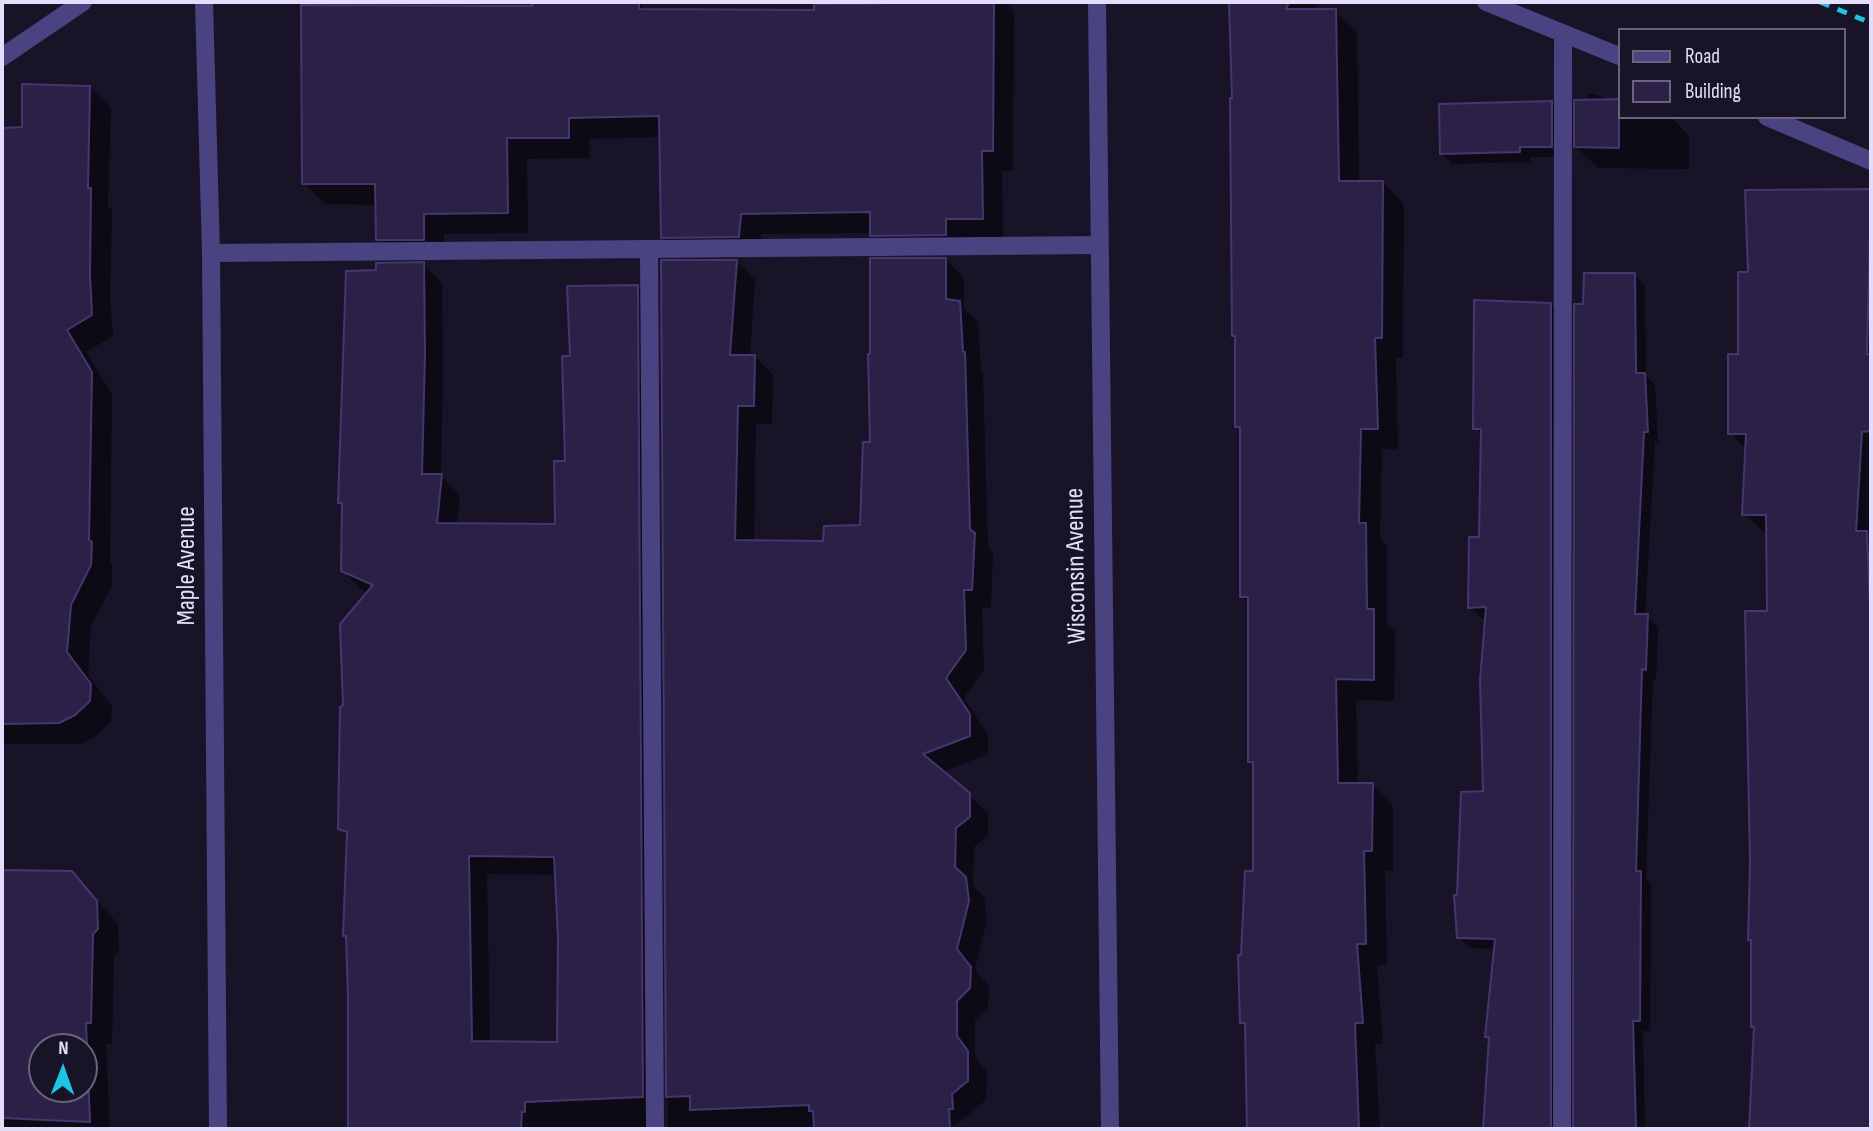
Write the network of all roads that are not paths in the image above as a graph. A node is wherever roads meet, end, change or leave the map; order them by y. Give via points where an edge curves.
1 (83, 2) edge
2 (204, 2) edge
3 (1097, 2) edge
4 (1486, 2) edge
5 (1563, 33) junction
6 (1618, 56) edge
7 (2, 57) edge
8 (1772, 119) edge
9 (1871, 161) edge
10 (1100, 245) junction
11 (649, 249) junction
12 (211, 253) junction
13 (218, 1129) edge
14 (656, 1129) edge
15 (1110, 1129) edge
16 (1562, 1129) edge

1 - 7 street
2 - 12 street, Maple Avenue
3 - 10 street, Wisconsin Avenue
4 - 5 street
5 - 6 street
5 - 16 street
8 - 9 street
10 - 11 street
10 - 15 street, Wisconsin Avenue
11 - 12 street
11 - 14 street
12 - 13 street, Maple Avenue

